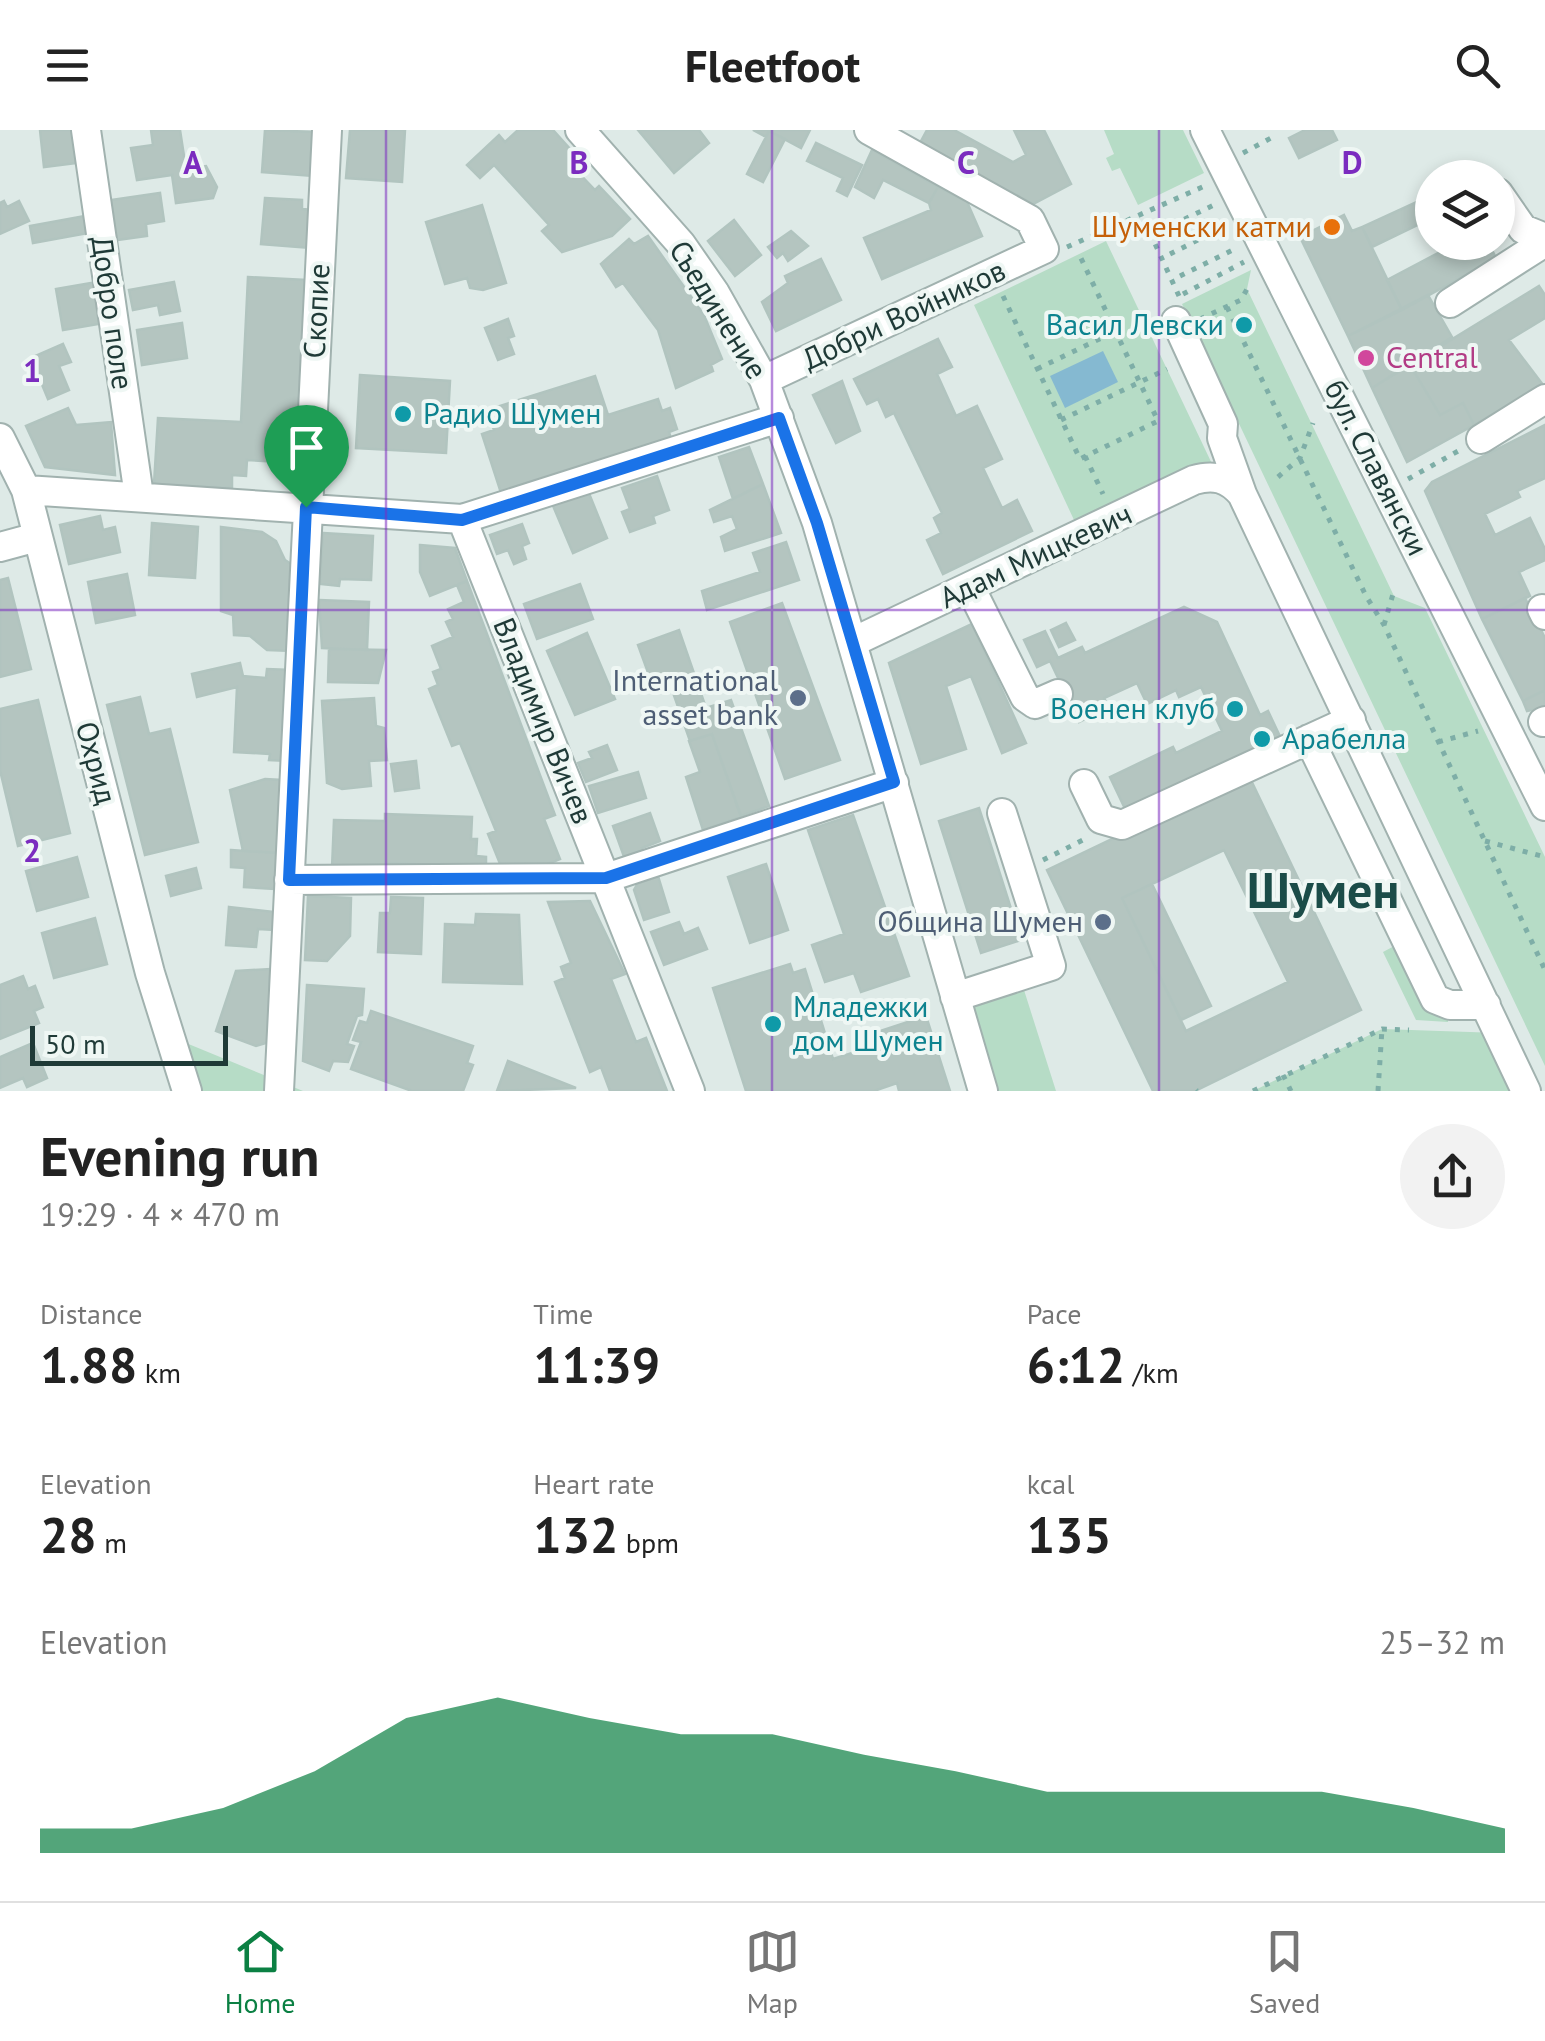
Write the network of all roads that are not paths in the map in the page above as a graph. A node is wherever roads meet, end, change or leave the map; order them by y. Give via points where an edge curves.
1 (86, 130) edge
2 (327, 130) edge
3 (580, 130) edge
4 (869, 130) edge
5 (1206, 130) edge
6 (1515, 218) edge
7 (1545, 240) edge
8 (1450, 303) dead end
9 (1180, 310) road end
10 (764, 380) junction
11 (1545, 399) edge
12 (779, 418) junction
13 (0, 438) edge
14 (1481, 439) road end
15 (1231, 486) junction
16 (26, 490) junction
17 (139, 496) junction
18 (306, 507) junction
19 (462, 520) junction
20 (37, 538) junction
21 (0, 548) edge
22 (970, 588) junction
23 (853, 642) junction
24 (1058, 694) dead end
25 (1351, 720) junction
26 (1309, 739) junction
27 (894, 782) junction
28 (1084, 784) dead end
29 (1545, 806) edge
30 (1002, 814) dead end
31 (606, 878) junction
32 (289, 880) junction
33 (955, 997) junction
34 (1486, 1004) junction
35 (287, 1088) edge
36 (187, 1091) edge
37 (690, 1091) edge
38 (983, 1091) edge
39 (1526, 1091) edge

1 - 17 street, Добро поле
2 - 18 street, Скопие
3 - 10 street, Съединение via 681,244
4 - 10 street, Добри Войников via 1030,220 1044,249
5 - 29 street, бул. Славянски
6 - 7 street
7 - 8 street
9 - 15 street via 1223,424
10 - 12 street, Съединение
11 - 14 street
12 - 19 street
12 - 23 street, Съединение
13 - 16 street, Охрид
15 - 22 street, Адам Мицкевич via 1194,480
15 - 25 street
16 - 17 street
16 - 20 street, Охрид
17 - 18 street
18 - 19 street
18 - 32 street, Скопие
19 - 31 street, Владимир Вичев
20 - 21 street
20 - 36 street, Охрид
22 - 23 street, Адам Мицкевич
22 - 24 street via 1025,698 1035,704
23 - 27 street, Съединение
25 - 26 street
25 - 34 street
26 - 28 street via 1122,825 1101,819
26 - 34 street via 1434,998 1450,1006
27 - 31 street
27 - 33 street, Съединение
30 - 33 street via 1051,966
31 - 32 street
31 - 37 street, Владимир Вичев
32 - 35 street, Скопие
33 - 38 street, Съединение
34 - 39 street

